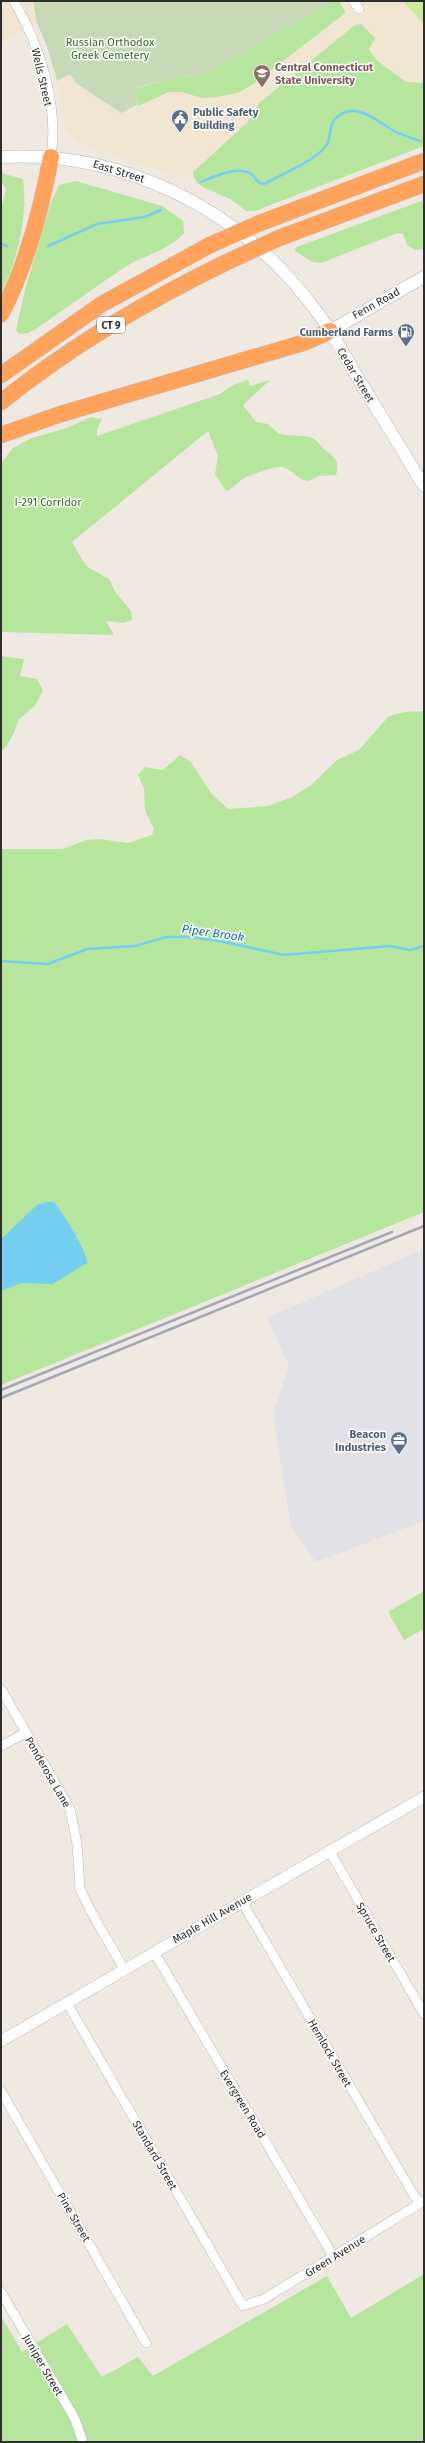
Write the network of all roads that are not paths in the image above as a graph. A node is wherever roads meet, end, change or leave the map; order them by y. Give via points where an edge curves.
1 (14, 1) edge
2 (1, 157) edge
3 (51, 157) junction
4 (424, 161) edge
5 (424, 184) edge
6 (226, 223) joint
7 (424, 277) edge
8 (1, 314) edge
9 (330, 331) junction
10 (1, 375) edge
11 (1, 402) edge
12 (1, 435) edge
13 (424, 486) edge
14 (1, 1690) edge
15 (25, 1733) junction
16 (1, 1746) edge
17 (424, 1797) edge
18 (329, 1850) junction
19 (242, 1902) junction
20 (154, 1952) junction
21 (124, 1968) junction
22 (67, 2003) junction
23 (424, 2014) edge
24 (1, 2041) edge
25 (1, 2091) edge
26 (421, 2202) edge
27 (334, 2256) junction
28 (1, 2292) edge
29 (243, 2306) joint
30 (146, 2343) dead end
31 (82, 2439) dead end

1 - 3 street, Wells Street via 32,36 44,73 52,124
2 - 3 main road, East Street
3 - 6 main road, East Street via 90,162 139,176 190,200
3 - 8 highway via 28,251
4 - 10 highway, CT 9, bridge via 260,223 210,246 96,308
5 - 11 highway, CT 9, bridge via 279,238 229,261 122,318 52,364
6 - 9 main road, Cedar Street via 263,252 288,277
7 - 9 main road, Fenn Road
9 - 12 highway via 306,342 61,414
9 - 13 main road, Cedar Street
14 - 15 street, Ponderosa Lane
15 - 16 street
15 - 21 street, Ponderosa Lane via 70,1808 76,1837 80,1889
17 - 18 street, Maple Hill Avenue
18 - 19 street, Maple Hill Avenue
18 - 23 street, Spruce Street
19 - 20 street, Maple Hill Avenue
19 - 26 street, Hemlock Street
20 - 21 street, Maple Hill Avenue
20 - 27 street, Evergreen Road
21 - 22 street, Maple Hill Avenue
22 - 24 street, Maple Hill Avenue
22 - 29 street, Standard Street
25 - 30 street, Pine Street
26 - 27 street, Green Avenue
27 - 29 street, Green Avenue via 264,2299
28 - 31 street, Juniper Street via 74,2418

